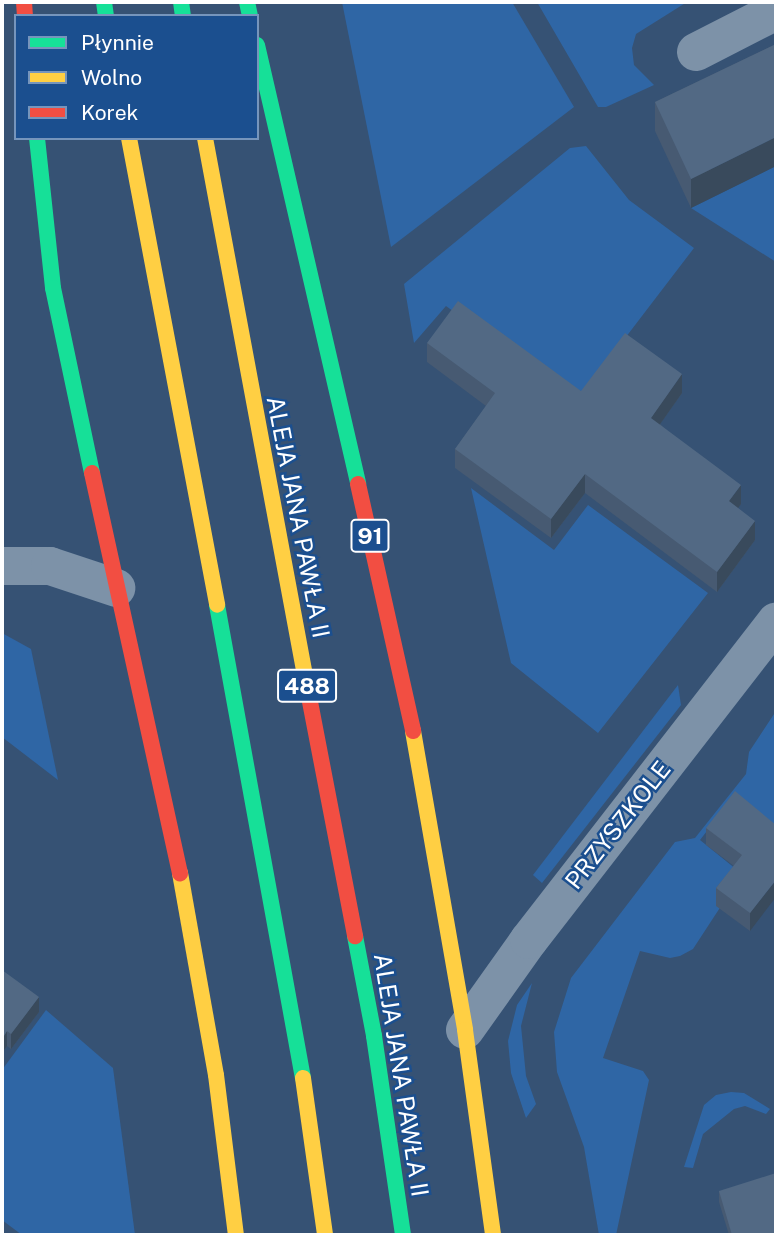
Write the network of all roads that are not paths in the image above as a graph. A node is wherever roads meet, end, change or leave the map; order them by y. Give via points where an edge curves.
1 (776, 11) edge
2 (696, 52) dead end
3 (259, 54) edge
4 (37, 140) edge
5 (129, 140) edge
6 (205, 140) edge
7 (2, 566) edge
8 (116, 588) junction
9 (776, 622) edge
10 (465, 1030) junction
11 (236, 1235) edge
12 (325, 1235) edge
13 (403, 1235) edge
14 (493, 1235) edge

1 - 2 street
3 - 10 main road, 91 via 410,709
4 - 8 main road via 53,288
5 - 12 main road via 296,1026
6 - 13 main road, ALEJA JANA PAWŁA II / 488 via 374,1036
7 - 8 street via 50,566
8 - 11 main road via 184,890 216,1075
9 - 10 street, PRZYSZKOLE via 529,940
10 - 14 main road

